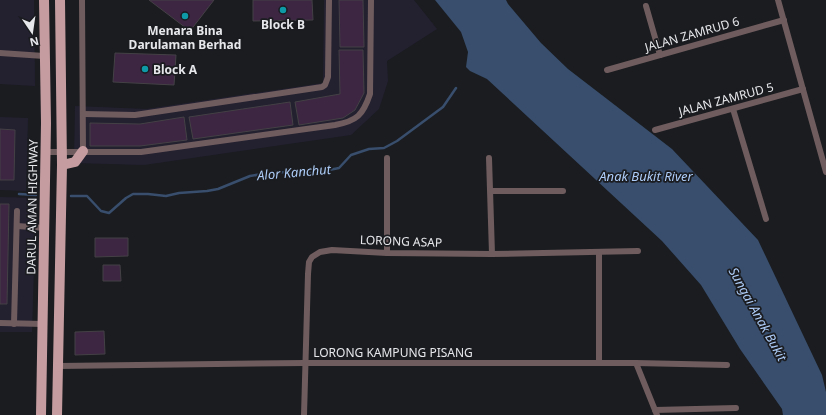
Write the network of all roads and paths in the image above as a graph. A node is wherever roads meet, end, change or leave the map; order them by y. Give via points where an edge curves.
1 (44, 0) edge
2 (60, 0) edge
3 (82, 0) edge
4 (329, 0) edge
5 (371, 0) edge
6 (778, 0) edge
7 (646, 6) dead end
8 (784, 20) junction
9 (0, 53) edge
10 (660, 55) junction
11 (44, 56) junction
12 (607, 70) dead end
13 (803, 89) junction
14 (733, 109) junction
15 (83, 114) junction
16 (655, 130) dead end
17 (83, 151) junction
18 (46, 152) junction
19 (62, 152) junction
20 (823, 153) edge
21 (387, 158) dead end
22 (489, 158) dead end
23 (62, 165) junction
24 (826, 172) edge
25 (491, 191) junction
26 (563, 191) dead end
27 (17, 211) dead end
28 (766, 219) dead end
29 (17, 226) junction
30 (45, 228) junction
31 (638, 251) dead end
32 (599, 252) junction
33 (387, 253) junction
34 (492, 254) junction
35 (0, 323) edge
36 (14, 324) junction
37 (43, 324) junction
38 (305, 363) junction
39 (599, 363) junction
40 (636, 363) junction
41 (727, 365) dead end
42 (58, 366) junction
43 (736, 408) dead end
44 (656, 413) edge
45 (41, 415) edge
46 (57, 415) edge
47 (304, 415) edge

1 - 11 main road, DARUL AMAN HIGHWAY
2 - 19 main road
3 - 15 street
4 - 15 street via 328,76 326,85 322,87 135,115
5 - 17 street via 370,94 365,108 352,121 141,152
6 - 8 street
7 - 10 street
8 - 10 street, JALAN ZAMRUD 6
8 - 13 street
9 - 11 street
10 - 12 street, JALAN ZAMRUD 6
11 - 18 main road, DARUL AMAN HIGHWAY
13 - 14 street, JALAN ZAMRUD 5
13 - 20 street
14 - 16 street, JALAN ZAMRUD 5
14 - 28 street
15 - 17 street
17 - 19 street
17 - 23 main road via 75,162
18 - 19 street
18 - 30 main road, DARUL AMAN HIGHWAY
19 - 23 main road
20 - 24 street
21 - 33 street
22 - 25 street
23 - 42 main road
25 - 26 street
25 - 34 street
27 - 29 street
29 - 30 street
29 - 36 street
30 - 37 main road, DARUL AMAN HIGHWAY
31 - 32 street, LORONG ASAP
32 - 34 street, LORONG ASAP
32 - 39 street
33 - 34 street, LORONG ASAP
33 - 38 street, LORONG ASAP via 332,250 320,252 312,257 308,274
35 - 36 street
36 - 37 street
37 - 45 main road, DARUL AMAN HIGHWAY
38 - 39 street, LORONG KAMPUNG PISANG
38 - 42 street, LORONG KAMPUNG PISANG
38 - 47 street
39 - 40 street, LORONG KAMPUNG PISANG
40 - 41 street, LORONG KAMPUNG PISANG
40 - 44 street
42 - 46 main road
43 - 44 street

